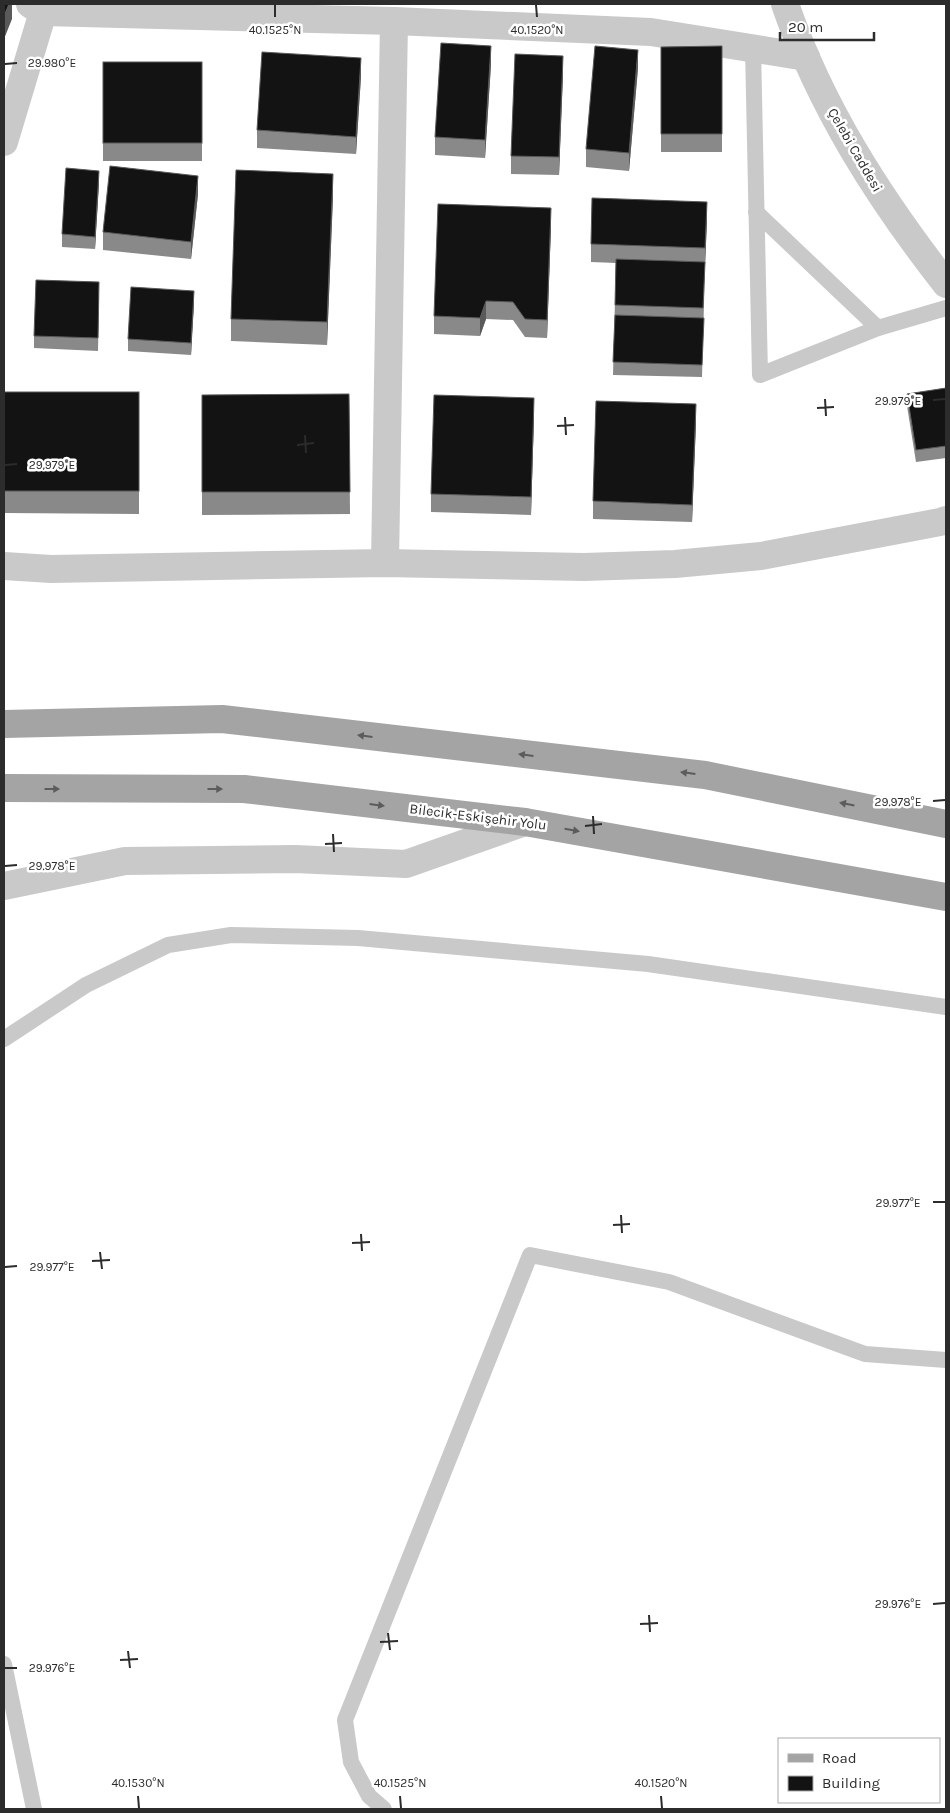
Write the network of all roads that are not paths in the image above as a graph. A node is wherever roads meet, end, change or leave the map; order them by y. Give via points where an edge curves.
1 (786, 4) edge
2 (36, 8) edge
3 (394, 21) junction
4 (753, 48) junction
5 (806, 57) junction
6 (4, 142) edge
7 (756, 212) junction
8 (946, 284) edge
9 (946, 308) edge
10 (878, 328) junction
11 (944, 522) edge
12 (385, 563) junction
13 (4, 566) edge
14 (4, 724) edge
15 (4, 788) edge
16 (525, 822) junction
17 (946, 824) edge
18 (4, 886) edge
19 (946, 897) edge
20 (946, 1008) edge
21 (4, 1040) edge
22 (946, 1360) edge
23 (4, 1664) edge
24 (34, 1809) edge
25 (384, 1809) edge

1 - 5 street, Çelebi Caddesi
2 - 3 street
2 - 6 street
3 - 4 street via 651,32
3 - 12 street
4 - 5 street
4 - 7 lane
5 - 8 street, Çelebi Caddesi via 867,174
7 - 10 lane
7 - 10 lane via 760,375
9 - 10 lane
11 - 12 street via 761,556 676,564 584,567
12 - 13 street
17 -> 14 main road via 705,776 222,719
15 -> 16 main road, Bilecik-Eskişehir Yolu via 244,789
16 - 18 street via 406,864 295,860 125,861
16 -> 19 main road, Bilecik-Eskişehir Yolu
20 - 21 lane via 648,964 358,938 232,935 168,945 86,985
22 - 25 lane via 865,1354 669,1282 530,1255 345,1720 352,1762 368,1796
23 - 24 lane

